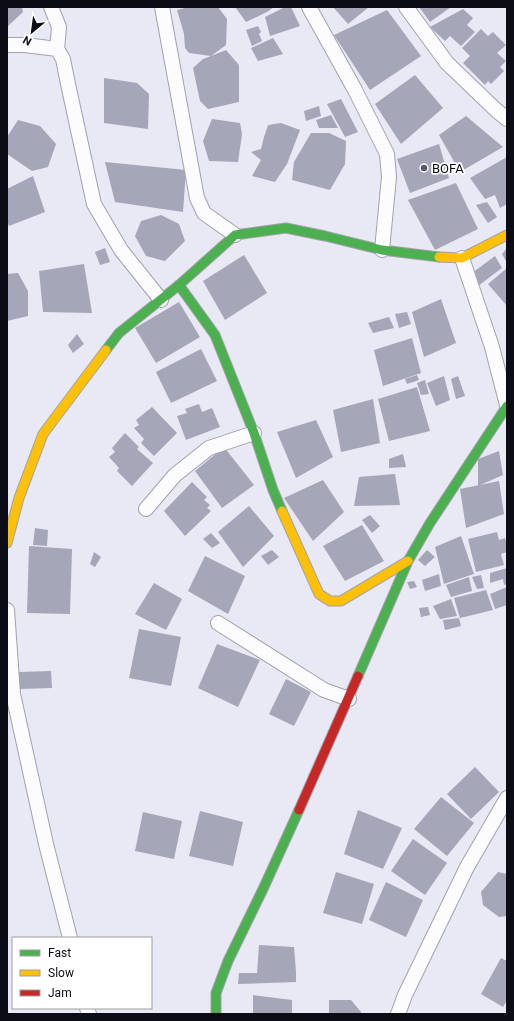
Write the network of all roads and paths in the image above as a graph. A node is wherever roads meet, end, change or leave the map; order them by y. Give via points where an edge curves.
1 (51, 7) edge
2 (162, 7) edge
3 (309, 7) edge
4 (406, 7) edge
5 (7, 45) edge
6 (57, 49) junction
7 (507, 119) edge
8 (235, 235) junction
9 (507, 235) edge
10 (382, 250) junction
11 (462, 258) junction
12 (179, 285) junction
13 (161, 300) junction
14 (507, 405) edge
15 (254, 433) junction
16 (146, 509) dead end
17 (7, 543) edge
18 (408, 560) junction
19 (7, 610) edge
20 (218, 623) dead end
21 (349, 699) junction
22 (507, 798) edge
23 (70, 937) edge
24 (216, 1014) edge
25 (398, 1014) edge

1 - 6 street via 59,27
2 - 8 street via 197,198 204,213
3 - 10 street via 387,154 389,177
4 - 7 street via 447,63
5 - 6 street
6 - 13 street via 63,58 94,204 121,250
8 - 10 street via 286,228
8 - 12 street
9 - 11 street
10 - 11 street
11 - 14 street via 492,347
12 - 13 street
12 - 15 street via 215,335
13 - 17 street via 119,332 43,434 19,498
14 - 18 street
15 - 16 street via 208,448 175,475
15 - 18 street via 273,490 319,594 330,601 341,601
18 - 21 street
19 - 23 street via 13,694
20 - 21 street via 324,690
21 - 24 street via 268,880 228,961 216,993
22 - 25 street via 467,867

